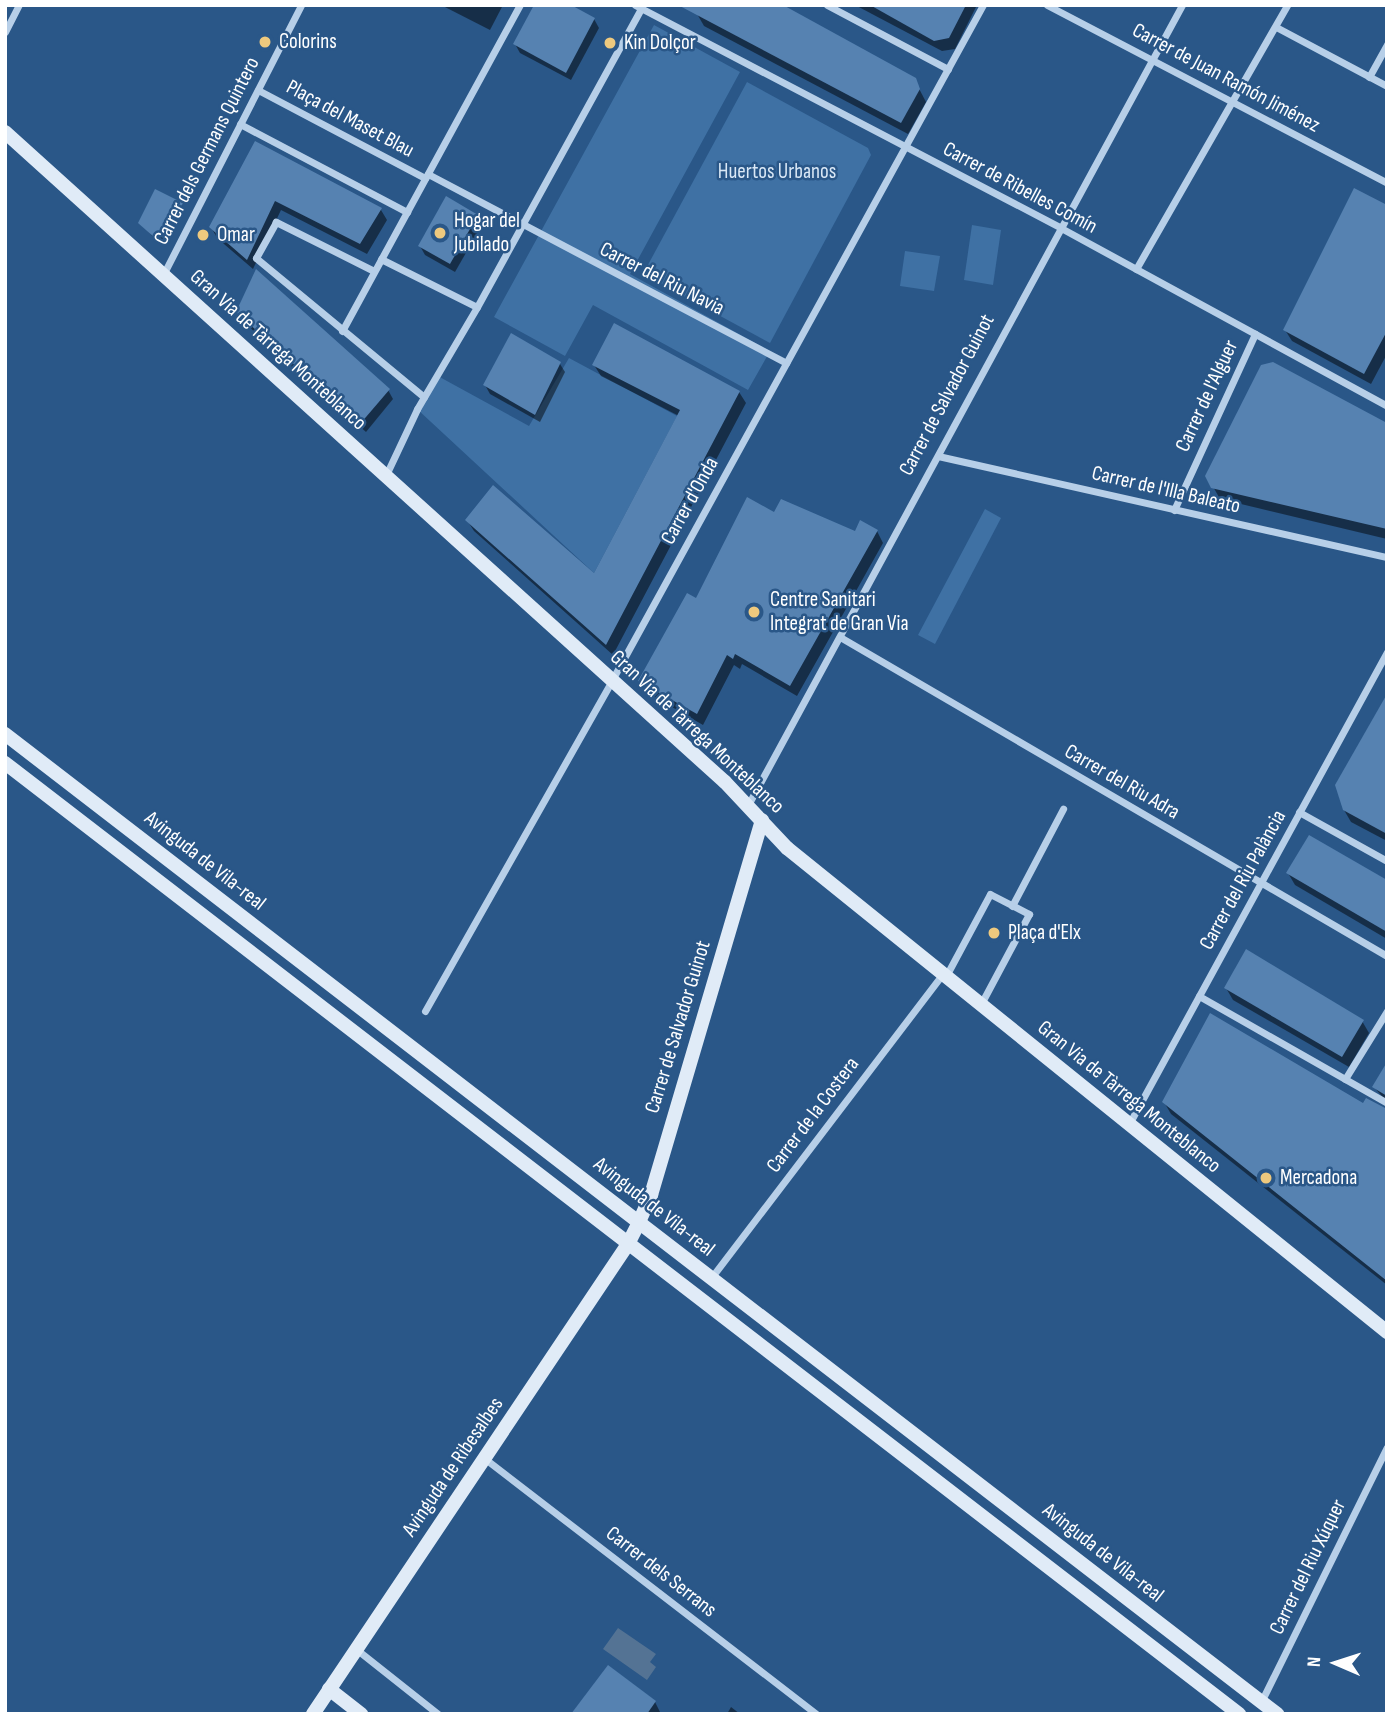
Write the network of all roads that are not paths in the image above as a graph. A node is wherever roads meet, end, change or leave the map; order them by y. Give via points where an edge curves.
1 (19, 5) edge
2 (301, 5) edge
3 (520, 5) edge
4 (827, 5) edge
5 (983, 5) edge
6 (1047, 5) edge
7 (1182, 5) edge
8 (1287, 5) edge
9 (640, 6) edge
10 (1276, 27) junction
11 (5, 32) edge
12 (1387, 44) edge
13 (1153, 58) junction
14 (947, 69) junction
15 (1369, 77) junction
16 (1387, 86) edge
17 (258, 90) junction
18 (1234, 102) junction
19 (240, 124) junction
20 (5, 132) edge
21 (905, 147) junction
22 (426, 176) junction
23 (1387, 183) edge
24 (407, 212) junction
25 (522, 226) junction
26 (1061, 228) junction
27 (381, 259) junction
28 (1136, 269) junction
29 (374, 271) junction
30 (163, 275) junction
31 (477, 307) junction
32 (342, 331) junction
33 (1255, 334) junction
34 (786, 363) junction
35 (424, 397) junction
36 (1387, 406) edge
37 (938, 456) junction
38 (385, 475) junction
39 (1174, 510) junction
40 (1387, 557) edge
41 (840, 637) junction
42 (1387, 652) edge
43 (612, 680) junction
44 (5, 734) edge
45 (5, 763) edge
46 (748, 805) junction
47 (1063, 809) dead end
48 (1299, 812) junction
49 (762, 820) junction
50 (1387, 861) edge
51 (1261, 883) junction
52 (1012, 906) junction
53 (1387, 956) edge
54 (944, 975) junction
55 (1199, 996) junction
56 (981, 1004) junction
57 (425, 1011) dead end
58 (1387, 1011) edge
59 (1345, 1079) junction
60 (1387, 1103) edge
61 (1129, 1124) junction
62 (639, 1222) junction
63 (628, 1244) junction
64 (711, 1278) junction
65 (1387, 1332) edge
66 (1387, 1447) edge
67 (484, 1458) junction
68 (356, 1649) junction
69 (330, 1689) junction
70 (1261, 1702) junction
71 (317, 1712) edge
72 (361, 1714) edge
73 (438, 1714) edge
74 (816, 1714) edge
75 (1239, 1714) edge
76 (1277, 1714) edge

1 - 11 street
2 - 17 street, Carrer dels Germans Quintero
3 - 22 street, Plaça del Maset Blau
4 - 14 street
5 - 14 street, Carrer d'Onda
6 - 13 street, Carrer de Juan Ramón Jiménez
7 - 13 street, Carrer de Salvador Guinot
8 - 10 street
9 - 21 street, Carrer de Ribelles Comín
9 - 25 street
10 - 15 street
10 - 18 street
12 - 15 street
13 - 18 street, Carrer de Juan Ramón Jiménez
13 - 26 street, Carrer de Salvador Guinot
14 - 21 street, Carrer d'Onda
15 - 16 street
17 - 19 street, Carrer dels Germans Quintero
17 - 22 street, Plaça del Maset Blau
18 - 23 street, Carrer de Juan Ramón Jiménez
18 - 28 street
19 - 24 street
19 - 30 street, Carrer dels Germans Quintero
20 - 30 main road, Gran Via de Tàrrega Monteblanco
21 - 26 street, Carrer de Ribelles Comín
21 - 34 street, Carrer d'Onda
22 - 24 street, Plaça del Maset Blau
22 - 25 street, Plaça del Maset Blau
24 - 27 street, Plaça del Maset Blau
25 - 31 street
25 - 34 street, Carrer del Riu Navia
26 - 28 street, Carrer de Ribelles Comín
26 - 37 street, Carrer de Salvador Guinot
27 - 29 street, Plaça del Maset Blau
27 - 31 street
28 - 33 street, Carrer de Ribelles Comín
29 - 32 street, Plaça del Maset Blau
29 - 32 street via 276,222 256,258
30 - 38 main road, Gran Via de Tàrrega Monteblanco
31 - 35 street
32 - 35 street
33 - 36 street, Carrer de Ribelles Comín
33 - 39 street, Carrer de l'Alguer
34 - 43 street, Carrer d'Onda
35 - 38 street
37 - 39 street, Carrer de l'Illa Baleato
37 - 41 street, Carrer de Salvador Guinot
38 - 43 main road, Gran Via de Tàrrega Monteblanco
39 - 40 street, Carrer de l'Illa Baleato
41 - 46 street, Carrer de Salvador Guinot
41 - 51 street, Carrer del Riu Adra
42 - 48 street, Carrer del Riu Palància
43 - 46 main road, Gran Via de Tàrrega Monteblanco
43 - 57 street, Carrer d'Onda
44 - 62 main road, Avinguda de Vila-real
45 - 63 main road, Avinguda de Vila-real
46 - 49 main road, Gran Via de Tàrrega Monteblanco
47 - 52 street
48 - 50 street
48 - 51 street, Carrer del Riu Palància
49 - 54 main road, Gran Via de Tàrrega Monteblanco via 787,848
49 - 62 main road, Carrer de Salvador Guinot
51 - 53 street, Carrer del Riu Adra
51 - 55 street, Carrer del Riu Palància
52 - 54 street via 990,894
52 - 56 street via 1029,914
54 - 56 main road, Gran Via de Tàrrega Monteblanco
54 - 64 street, Carrer de la Costera
55 - 59 street
55 - 61 street, Carrer del Riu Palància
56 - 61 main road, Gran Via de Tàrrega Monteblanco
58 - 59 street
59 - 60 street
61 - 65 main road, Gran Via de Tàrrega Monteblanco
62 - 63 main road, Carrer de Salvador Guinot
62 - 64 main road, Avinguda de Vila-real
63 - 67 main road, Avinguda de Ribesalbes
63 - 75 main road, Avinguda de Vila-real
64 - 70 main road, Avinguda de Vila-real
66 - 70 street, Carrer del Riu Xúquer
67 - 68 main road, Avinguda de Ribesalbes
67 - 74 street, Carrer dels Serrans
68 - 69 main road, Avinguda de Ribesalbes
68 - 73 street
69 - 71 main road, Avinguda de Ribesalbes
69 - 72 main road
70 - 76 main road, Avinguda de Vila-real

